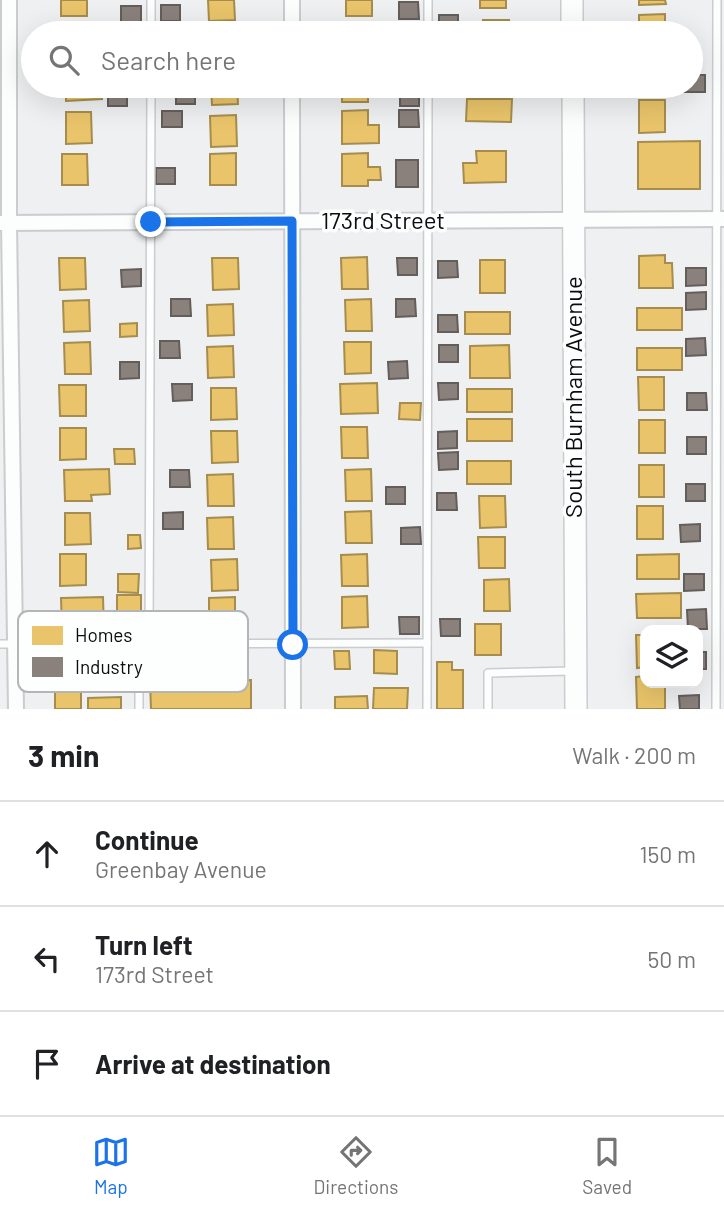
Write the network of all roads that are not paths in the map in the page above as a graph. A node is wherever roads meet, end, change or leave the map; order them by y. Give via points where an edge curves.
1 (9, 0) edge
2 (151, 0) edge
3 (292, 0) edge
4 (428, 0) edge
5 (572, 0) edge
6 (717, 0) edge
7 (151, 21) edge
8 (292, 21) edge
9 (428, 21) edge
10 (572, 21) edge
11 (151, 98) edge
12 (292, 98) edge
13 (428, 98) edge
14 (573, 98) edge
15 (721, 219) edge
16 (428, 220) junction
17 (573, 220) junction
18 (292, 221) junction
19 (151, 222) junction
20 (4, 223) edge
21 (149, 611) edge
22 (720, 642) edge
23 (427, 643) junction
24 (0, 644) edge
25 (16, 644) junction
26 (248, 645) edge
27 (293, 645) junction
28 (576, 671) junction
29 (16, 709) edge
30 (293, 709) edge
31 (427, 709) edge
32 (488, 709) edge
33 (576, 709) edge
34 (716, 709) edge

1 - 20 street
2 - 7 lane
3 - 8 street
4 - 9 lane
5 - 10 main road
6 - 15 lane
11 - 19 lane
12 - 18 street
13 - 16 lane
14 - 17 main road, South Burnham Avenue
15 - 17 street, 173rd Street
15 - 22 lane
16 - 17 street, 173rd Street
16 - 18 street, 173rd Street
16 - 23 lane
17 - 28 main road, South Burnham Avenue
18 - 19 street, 173rd Street
18 - 27 street
19 - 20 street, 173rd Street
19 - 21 lane
20 - 25 street
22 - 34 lane
23 - 27 lane
23 - 31 lane
24 - 25 lane
25 - 29 street
26 - 27 lane
27 - 30 street
28 - 32 lane via 488,673
28 - 33 main road, South Burnham Avenue

